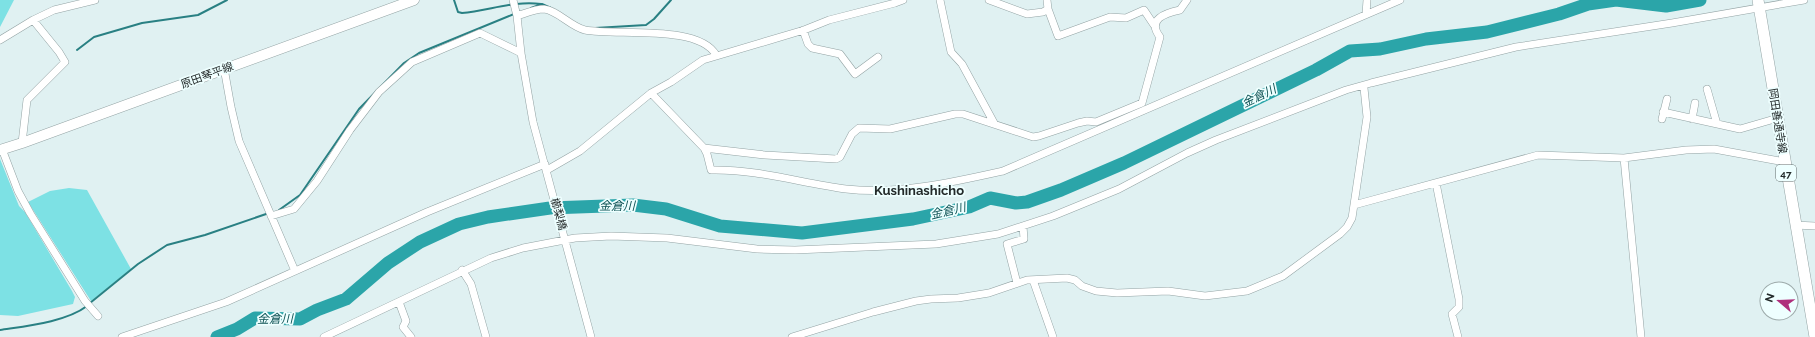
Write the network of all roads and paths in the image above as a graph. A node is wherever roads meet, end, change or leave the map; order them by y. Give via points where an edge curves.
1 (95, 0) edge
2 (414, 0) edge
3 (903, 0) edge
4 (940, 0) edge
5 (989, 0) edge
6 (1047, 0) edge
7 (1187, 0) edge
8 (1367, 0) edge
9 (1400, 0) edge
10 (1804, 0) edge
11 (402, 2) edge
12 (1759, 4) edge
13 (515, 8) edge
14 (1048, 9) junction
15 (1366, 14) junction
16 (33, 20) junction
17 (1154, 25) junction
18 (802, 30) junction
19 (0, 40) edge
20 (521, 53) junction
21 (716, 55) junction
22 (878, 58) dead end
23 (224, 68) junction
24 (1364, 88) dead end
25 (1707, 89) dead end
26 (651, 93) junction
27 (1667, 99) dead end
28 (1695, 103) dead end
29 (1778, 118) junction
30 (1692, 119) junction
31 (994, 124) junction
32 (1717, 124) junction
33 (1098, 126) junction
34 (22, 143) junction
35 (704, 148) junction
36 (1, 150) edge
37 (1624, 158) junction
38 (1785, 162) junction
39 (546, 167) junction
40 (1436, 183) junction
41 (1354, 205) junction
42 (270, 214) junction
43 (1795, 225) junction
44 (1023, 226) junction
45 (1815, 226) edge
46 (566, 240) junction
47 (462, 270) junction
48 (295, 271) junction
49 (1033, 280) junction
50 (1017, 283) junction
51 (399, 302) junction
52 (98, 316) dead end
53 (122, 337) edge
54 (324, 337) edge
55 (412, 337) edge
56 (486, 337) edge
57 (591, 337) edge
58 (792, 337) edge
59 (1052, 337) edge
60 (1458, 337) edge
61 (1641, 337) edge
62 (1815, 337) edge

1 - 16 street via 54,10
2 - 11 main road, 原田琴平線
3 - 18 street
4 - 31 street via 952,52 962,64
5 - 14 street via 1028,14
6 - 14 street
7 - 17 street via 1180,10 1167,13
8 - 15 street
9 - 15 street
10 - 12 street
11 - 23 main road, 原田琴平線
12 - 29 main road, 岡田善通寺線 / 47
12 - 44 street via 1493,51 1346,90 1194,150 1119,189
13 - 20 street, 櫛梨橋
13 - 21 street via 546,9 584,30 647,31 697,40 707,45
14 - 17 street via 1058,36 1110,17 1126,18 1144,10
15 - 33 street
16 - 19 street
16 - 34 street via 65,62 27,100
17 - 33 street via 1160,37 1142,103
18 - 21 street
18 - 22 street via 812,48 840,54 856,74
20 - 39 street, 櫛梨橋 via 533,122
20 - 42 street via 480,33 412,62 379,92 350,130 317,181 294,209
21 - 26 street via 703,60
23 - 34 main road, 原田琴平線
23 - 42 street via 239,141
24 - 41 street via 1367,117
25 - 32 street
26 - 35 street
26 - 39 street via 580,151
27 - 30 street via 1663,116
28 - 30 street
29 - 32 street via 1740,129
29 - 38 main road, 岡田善通寺線 / 47
30 - 32 street
31 - 33 street via 1033,136 1087,121
31 - 35 street via 955,114 890,129 859,128 852,134 840,157 836,159
33 - 35 street via 1003,171 963,180 902,188 846,189 742,171 711,170
34 - 36 main road, 原田琴平線
36 - 52 street via 30,213 88,305
37 - 38 street via 1714,149
37 - 40 street via 1538,154
37 - 61 street
38 - 43 main road, 岡田善通寺線 / 47
39 - 46 street, 櫛梨橋
39 - 48 street via 428,212
40 - 41 street
40 - 60 street via 1459,299 1459,307 1452,314
41 - 49 street via 1350,223 1340,234 1283,276 1247,291 1205,296 1168,291 1117,293 1096,291 1067,278
42 - 48 street
43 - 45 street
43 - 62 main road, 岡田善通寺線 / 47
44 - 46 street via 998,234 936,244 828,249 758,249 667,238 611,236
44 - 50 street via 1024,239 1007,244
46 - 47 street via 523,248
46 - 57 street, 櫛梨橋
47 - 51 street
47 - 56 street via 471,284
48 - 53 street via 226,302
49 - 50 street
49 - 59 street
50 - 58 street via 989,293 916,301
51 - 54 street
51 - 55 street via 406,321 404,328

